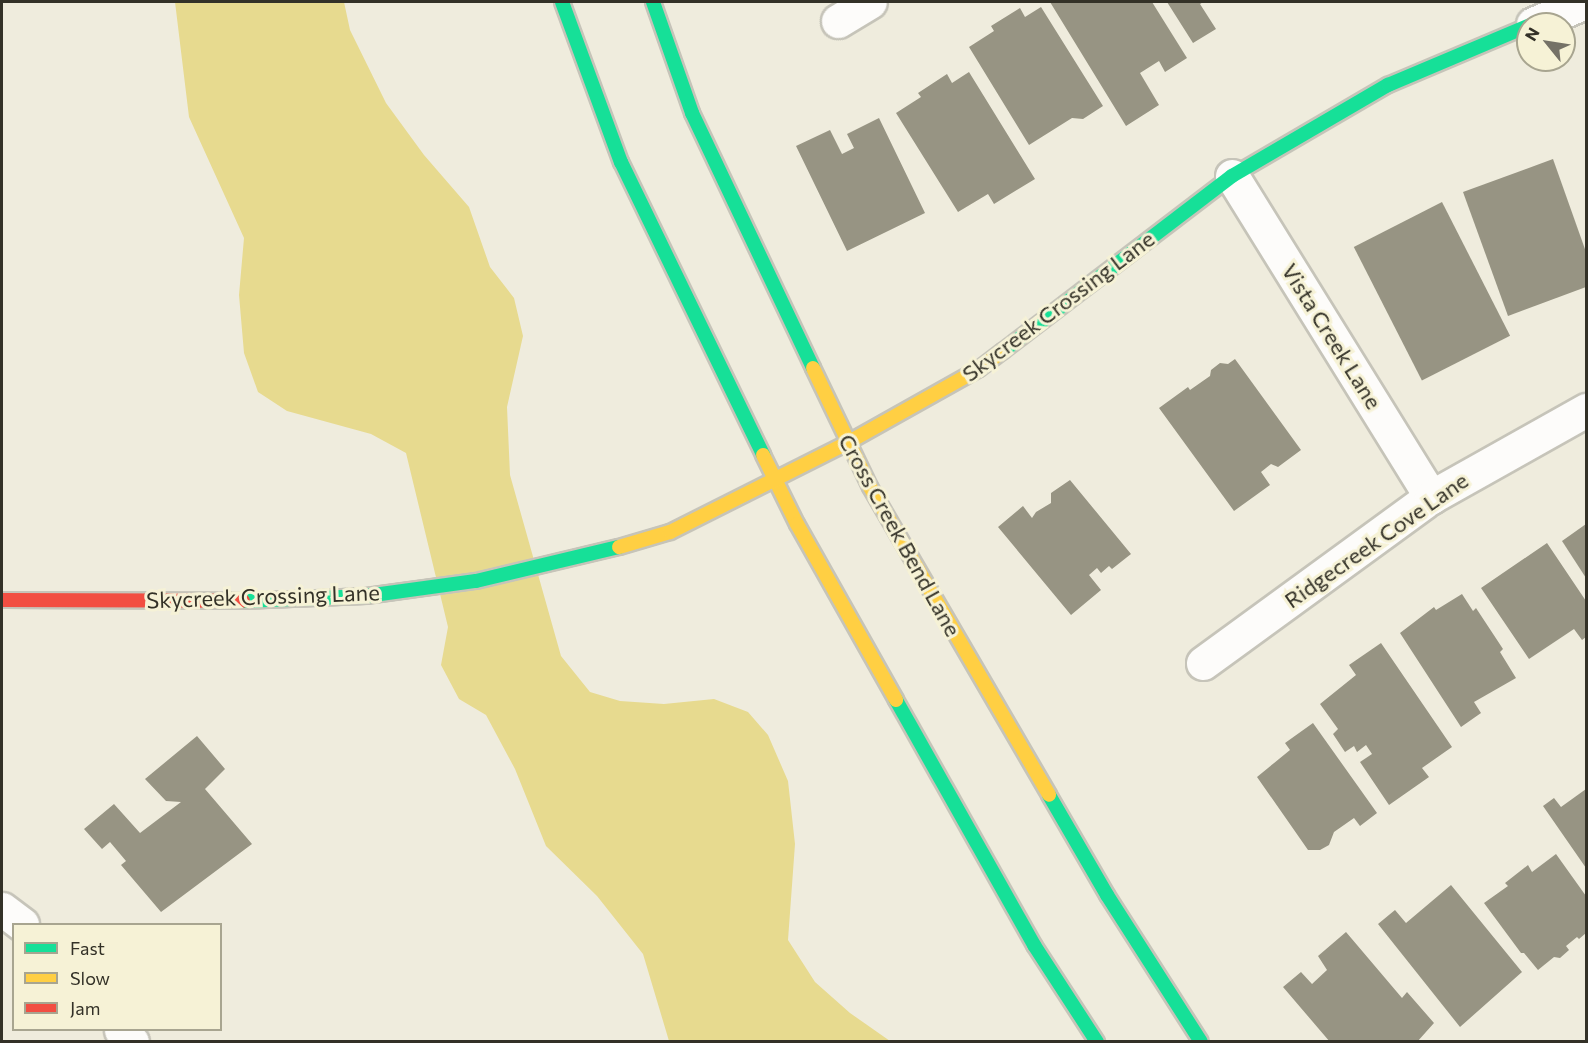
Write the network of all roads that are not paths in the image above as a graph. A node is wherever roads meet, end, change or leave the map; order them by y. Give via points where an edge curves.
1 (561, 2) edge
2 (653, 2) edge
3 (870, 2) edge
4 (1586, 2) edge
5 (1562, 12) edge
6 (838, 21) dead end
7 (1516, 31) edge
8 (1232, 176) junction
9 (1587, 410) edge
10 (847, 443) junction
11 (776, 480) junction
12 (1431, 497) junction
13 (2, 600) edge
14 (1203, 663) dead end
15 (2, 909) edge
16 (21, 923) edge
17 (1097, 1041) edge
18 (1201, 1041) edge

1 - 11 main road via 621,162
2 - 10 main road, Cross Creek Bend Lane via 692,113
3 - 6 street
4 - 5 street
7 - 8 main road, Skycreek Crossing Lane via 1388,86
8 - 10 main road, Skycreek Crossing Lane via 979,369
8 - 12 street, Vista Creek Lane
9 - 12 street, Ridgecreek Cove Lane
10 - 11 main road, Skycreek Crossing Lane
10 - 18 main road, Cross Creek Bend Lane via 1107,895
11 - 13 main road, Skycreek Crossing Lane via 670,532 476,581 366,596 251,601
11 - 17 main road via 1034,945
12 - 14 street, Ridgecreek Cove Lane
15 - 16 street

